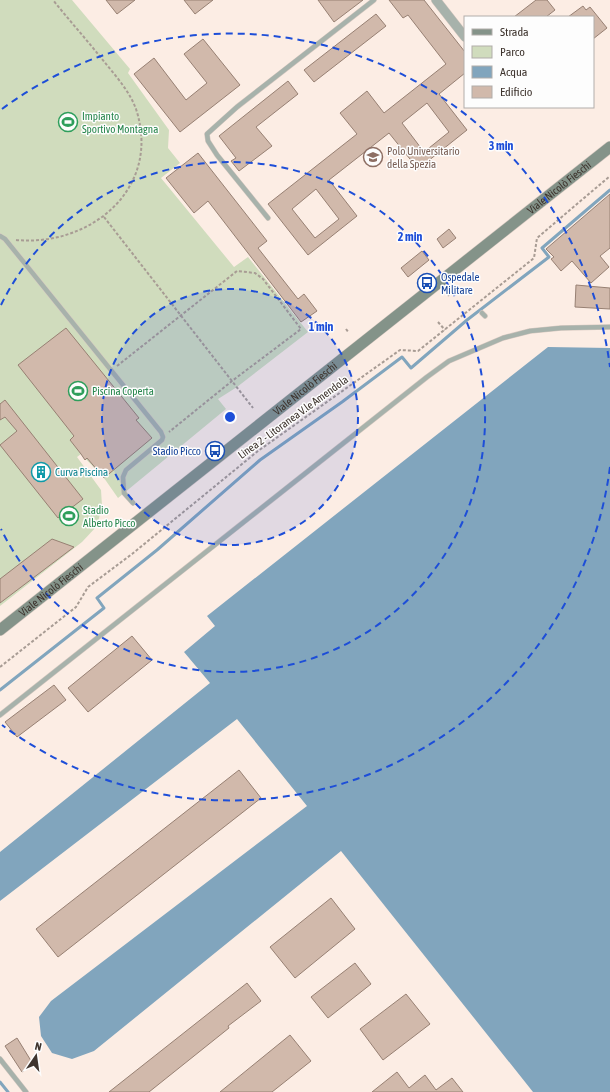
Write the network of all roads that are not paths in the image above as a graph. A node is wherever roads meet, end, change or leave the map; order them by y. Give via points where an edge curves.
1 (374, 0) edge
2 (436, 0) edge
3 (464, 36) edge
4 (610, 148) edge
5 (268, 218) dead end
6 (2, 238) edge
7 (610, 327) edge
8 (133, 503) dead end
9 (0, 630) edge
10 (0, 714) edge
11 (0, 1059) edge
12 (26, 1092) edge

1 - 5 lane via 237,107 208,134 208,141 217,155
2 - 3 street
4 - 9 main road, Viale Nicolò Fieschi
6 - 8 lane via 159,428 163,437 159,444 126,470 123,477 124,493
7 - 10 lane via 530,331 503,338 449,361
11 - 12 lane

